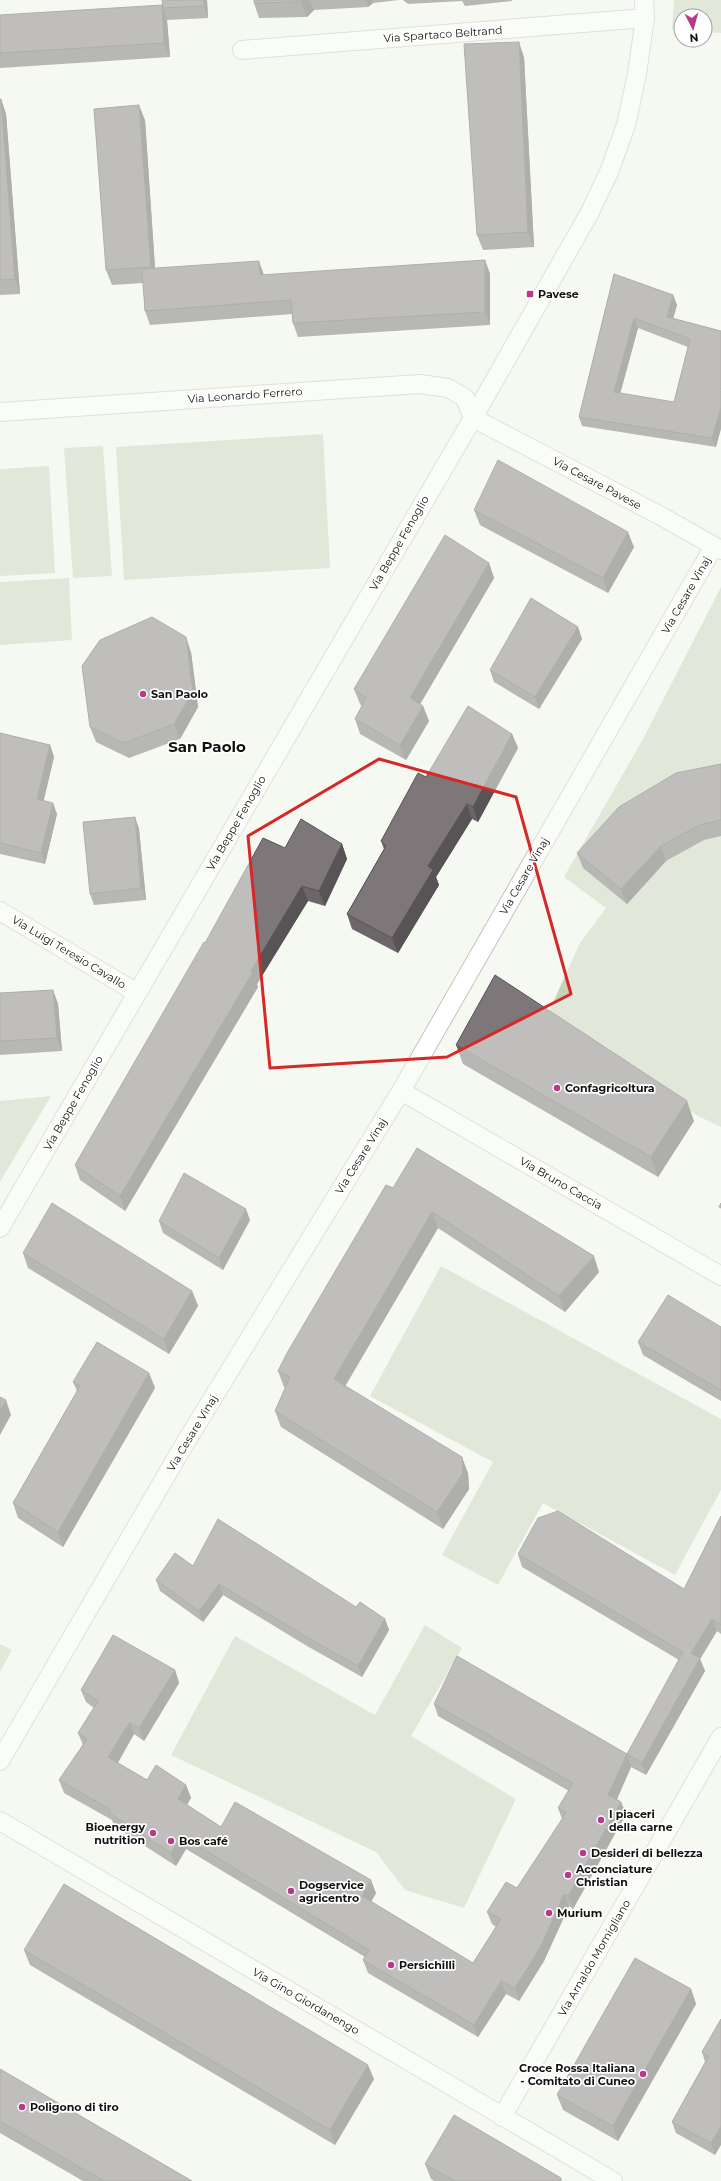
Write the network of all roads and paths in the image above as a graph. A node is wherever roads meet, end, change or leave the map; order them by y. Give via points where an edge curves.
1 (644, 0) edge
2 (645, 18) junction
3 (242, 50) dead end
4 (0, 412) edge
5 (473, 418) junction
6 (717, 548) edge
7 (0, 911) edge
8 (137, 993) junction
9 (401, 1091) junction
10 (0, 1228) edge
11 (721, 1276) edge
12 (721, 1737) edge
13 (0, 1761) edge
14 (0, 1821) edge
15 (502, 2117) junction
16 (613, 2181) edge

1 - 2 street, Via Beppe Fenoglio
2 - 3 street, Via Spartaco Beltrand
2 - 5 street, Via Beppe Fenoglio via 637,74 627,118 609,172 589,214
4 - 5 street, Via Leonardo Ferrero via 420,384 448,388 465,398
5 - 6 street, Via Cesare Pavese
5 - 8 street, Via Beppe Fenoglio
6 - 9 street, Via Cesare Vinaj
7 - 8 street, Via Luigi Teresio Cavallo
8 - 10 street, Via Beppe Fenoglio
9 - 11 street, Via Bruno Caccia
9 - 13 street, Via Cesare Vinaj via 184,1445
12 - 15 street, Via Arnaldo Momigliano
14 - 15 street, Via Gino Giordanengo
15 - 16 street, Via Gino Giordanengo

